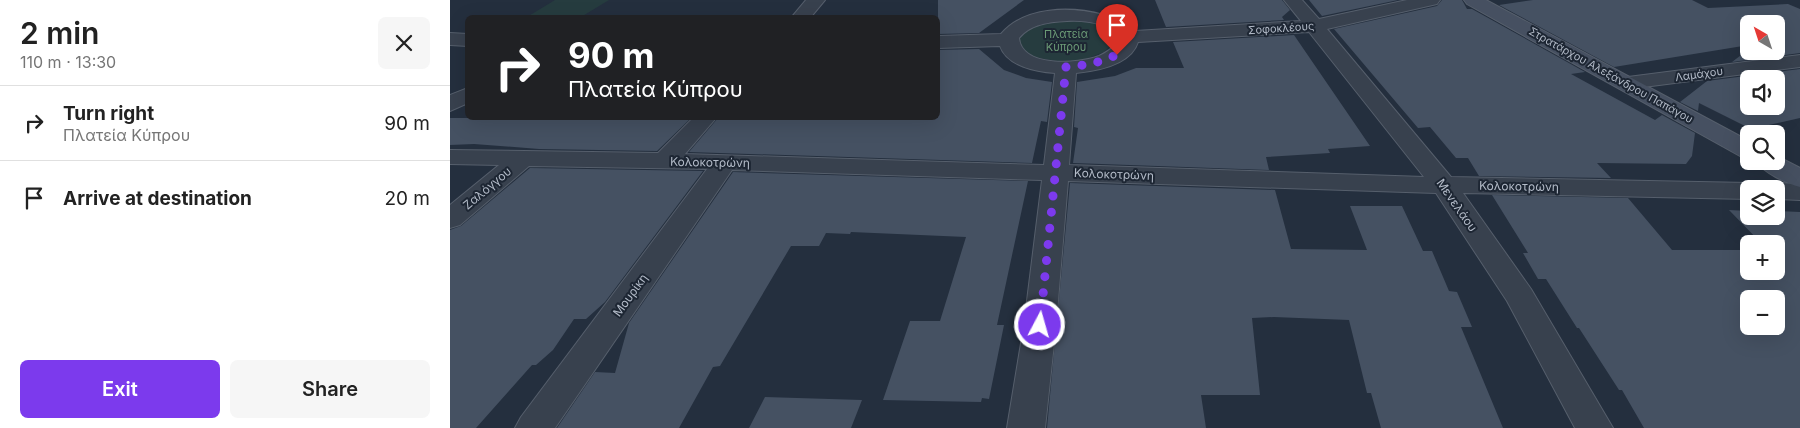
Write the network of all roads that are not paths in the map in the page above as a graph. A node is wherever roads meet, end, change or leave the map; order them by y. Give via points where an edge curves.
1 (816, 0) edge
2 (1293, 0) edge
3 (1431, 0) edge
4 (1473, 0) edge
5 (1078, 7) edge
6 (803, 15) edge
7 (1314, 26) junction
8 (1128, 37) junction
9 (450, 39) edge
10 (465, 40) edge
11 (1009, 40) junction
12 (940, 42) edge
13 (1800, 61) edge
14 (1066, 67) junction
15 (1628, 83) junction
16 (465, 96) edge
17 (450, 104) edge
18 (703, 120) edge
19 (1740, 146) edge
20 (450, 157) edge
21 (524, 157) junction
22 (664, 160) junction
23 (725, 162) junction
24 (1784, 170) edge
25 (1056, 172) junction
26 (1800, 179) edge
27 (1444, 185) junction
28 (1740, 191) edge
29 (1785, 191) edge
30 (1800, 192) edge
31 (450, 219) edge
32 (534, 428) edge
33 (1026, 428) edge
34 (1594, 428) edge

1 - 6 street
2 - 7 street, Μενελάου
3 - 7 street, Σοφοκλέους
4 - 15 street, Στρατάρχου Αλεξάνδρου Παπάγου
5 - 8 street via 1123,28
5 - 11 street via 1016,29
7 - 8 street, Σοφοκλέους
7 - 27 street, Μενελάου
8 - 14 street via 1123,50 1108,60
9 - 10 street
11 - 12 street
11 - 14 street via 1012,51 1022,59
13 - 15 street, Λαμάχου
14 - 25 street
15 - 19 street, Στρατάρχου Αλεξάνδρου Παπάγου
16 - 17 street
18 - 22 street
20 - 21 street, Κολοκοτρώνη
21 - 22 street, Κολοκοτρώνη
21 - 31 street, Ζαλόγγου
22 - 23 street, Κολοκοτρώνη
23 - 25 street, Κολοκοτρώνη
23 - 32 street, Μουρίκη
24 - 26 street
25 - 27 street, Κολοκοτρώνη
25 - 33 street
27 - 28 street, Κολοκοτρώνη
27 - 34 street, Μενελάου via 1520,297
29 - 30 street

